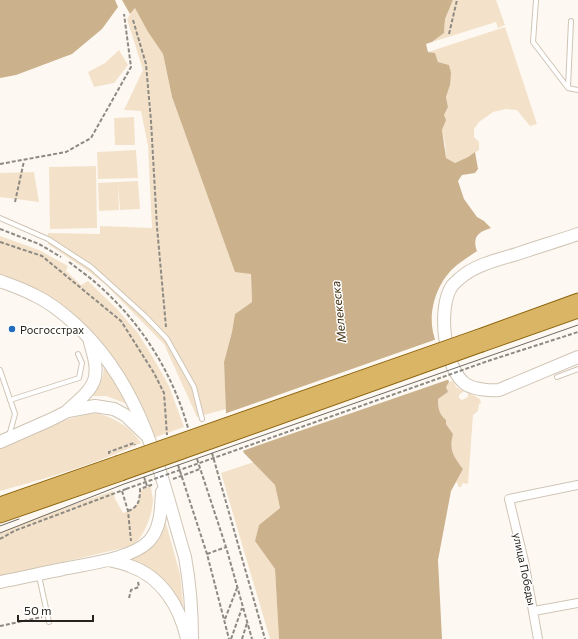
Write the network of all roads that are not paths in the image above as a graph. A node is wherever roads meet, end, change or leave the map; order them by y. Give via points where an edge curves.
1 (536, 0) edge
2 (571, 21) dead end
3 (568, 88) junction
4 (578, 90) edge
5 (0, 218) edge
6 (578, 234) edge
7 (0, 281) edge
8 (578, 300) edge
9 (578, 311) edge
10 (88, 336) junction
11 (481, 340) junction
12 (78, 354) dead end
13 (578, 357) edge
14 (578, 369) edge
15 (0, 370) edge
16 (557, 377) dead end
17 (10, 400) junction
18 (68, 411) junction
19 (202, 419) dead end
20 (150, 439) junction
21 (4, 440) edge
22 (116, 465) junction
23 (163, 483) junction
24 (578, 486) edge
25 (0, 504) edge
26 (0, 516) edge
27 (107, 560) junction
28 (38, 574) junction
29 (0, 582) edge
30 (578, 603) edge
31 (534, 612) junction
32 (48, 622) dead end
33 (186, 639) edge
34 (192, 639) edge
35 (538, 639) edge

1 - 3 lane via 533,42
2 - 3 lane
3 - 4 lane
5 - 19 lane via 48,239 91,267 130,301 167,339 194,387
6 - 13 street via 472,270 452,286 444,315 447,350 456,375 467,385 491,391 499,390
7 - 10 street via 34,295 63,314
8 - 11 main road
9 - 11 main road
10 - 18 street via 96,360 94,381 86,395
10 - 20 street via 125,385
11 - 22 main road, bridge
12 - 17 lane via 82,363 79,378
14 - 16 lane
15 - 17 lane
17 - 21 lane via 15,414
18 - 20 street via 95,406 114,409 125,415
18 - 21 street
20 - 23 street
22 - 25 main road
22 - 26 main road
23 - 27 street via 161,514 157,529 149,541 130,554
23 - 34 street via 188,573
24 - 31 street, улица Победы via 509,499
27 - 28 street
27 - 33 street via 131,566 152,577 168,593 178,611
28 - 29 street
28 - 32 lane
30 - 31 street
31 - 35 street, улица Победы

